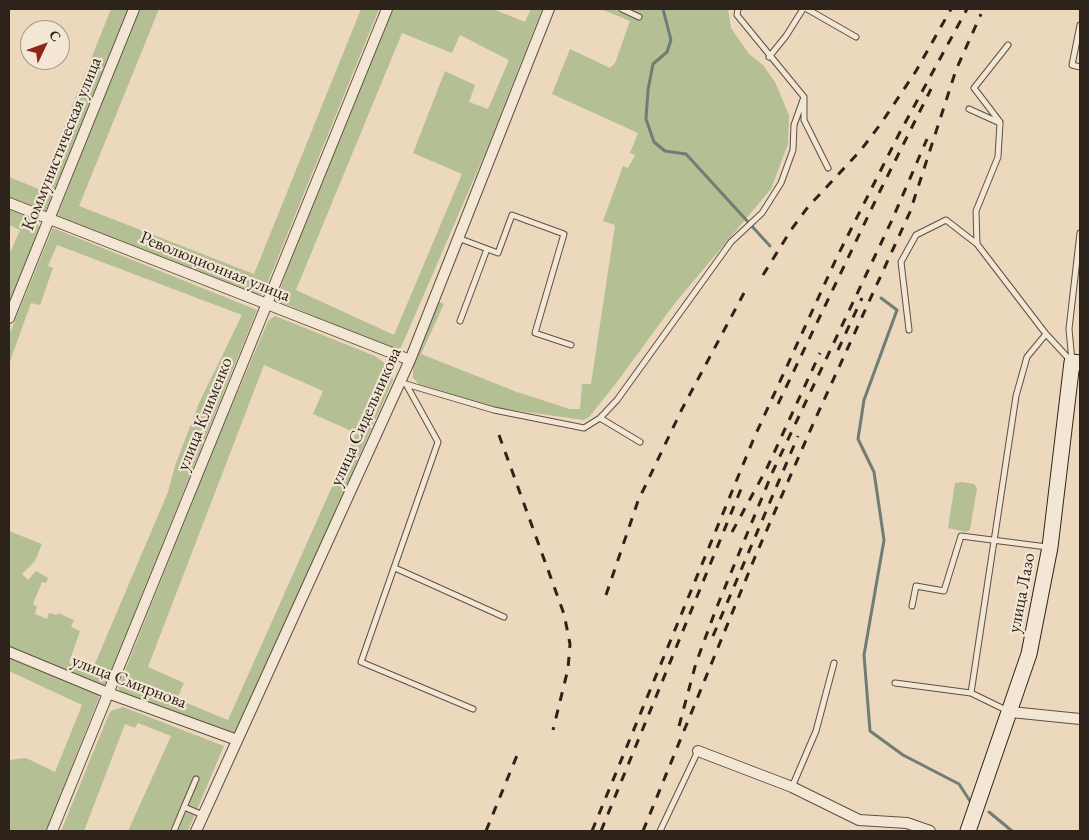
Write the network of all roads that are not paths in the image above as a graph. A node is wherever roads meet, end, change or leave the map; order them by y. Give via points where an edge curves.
1 (134, 9) edge
2 (387, 9) edge
3 (549, 9) edge
4 (622, 9) edge
5 (738, 9) edge
6 (805, 9) edge
7 (640, 17) dead end
8 (1080, 25) edge
9 (856, 37) dead end
10 (1008, 45) dead end
11 (769, 56) junction
12 (1080, 67) edge
13 (804, 97) junction
14 (969, 109) dead end
15 (1000, 123) junction
16 (828, 168) dead end
17 (9, 202) edge
18 (49, 219) junction
19 (1080, 233) edge
20 (458, 238) junction
21 (977, 244) junction
22 (488, 249) junction
23 (267, 306) junction
24 (9, 318) edge
25 (460, 321) dead end
26 (909, 330) dead end
27 (1046, 334) junction
28 (571, 345) dead end
29 (410, 360) junction
30 (1076, 363) edge
31 (403, 383) junction
32 (600, 418) junction
33 (640, 442) dead end
34 (995, 539) junction
35 (1050, 547) junction
36 (395, 568) junction
37 (912, 606) dead end
38 (504, 617) dead end
39 (9, 652) edge
40 (834, 662) dead end
41 (895, 683) dead end
42 (971, 692) junction
43 (108, 693) junction
44 (473, 709) dead end
45 (1011, 712) junction
46 (1080, 718) edge
47 (237, 740) junction
48 (698, 751) joint
49 (196, 779) dead end
50 (792, 787) junction
51 (184, 807) junction
52 (203, 815) junction
53 (905, 827) edge
54 (52, 831) edge
55 (174, 831) edge
56 (196, 831) edge
57 (660, 831) edge
58 (930, 831) edge
59 (968, 831) edge

1 - 18 street, Коммунистическая улица
2 - 23 street, улица Клименко
3 - 20 street, улица Сидельникова
4 - 7 lane
5 - 11 lane via 737,15
6 - 9 lane
6 - 11 lane
8 - 12 lane via 1072,65
10 - 15 lane via 974,88
11 - 13 lane
13 - 16 lane via 804,120
13 - 32 lane via 794,125 793,150 781,183 762,213 731,242 617,400
14 - 15 lane
15 - 21 lane via 998,157 976,211
17 - 18 street, Революционная улица
18 - 23 street, Революционная улица
18 - 24 street, Коммунистическая улица
19 - 30 lane via 1069,329
20 - 22 lane
20 - 29 street, улица Сидельникова
21 - 26 lane via 946,220 916,235 901,262
21 - 27 lane
22 - 25 lane
22 - 28 lane via 498,253 512,215 564,234 535,334
23 - 29 street, Революционная улица
23 - 43 street, улица Клименко
27 - 30 lane
27 - 34 lane via 1026,357 1016,396
29 - 31 street, улица Сидельникова
30 - 35 street, улица Лазо
31 - 32 lane via 494,410 584,428
31 - 36 lane via 438,442
31 - 47 street, улица Сидельникова
32 - 33 lane
34 - 35 lane
34 - 37 lane via 961,536 944,591 916,586
34 - 42 lane
35 - 45 street, улица Лазо via 1029,654
36 - 38 lane
36 - 44 lane via 361,662
39 - 43 street, улица Смирнова
40 - 50 lane via 816,731
41 - 42 lane
42 - 45 lane
43 - 47 street, улица Смирнова
43 - 54 street, улица Клименко
45 - 46 street
45 - 59 street, улица Лазо
47 - 52 street, улица Сидельникова
48 - 50 street
48 - 57 lane
49 - 51 lane
50 - 53 street via 859,820
51 - 52 lane
51 - 55 lane
52 - 56 street, улица Сидельникова
53 - 58 street

